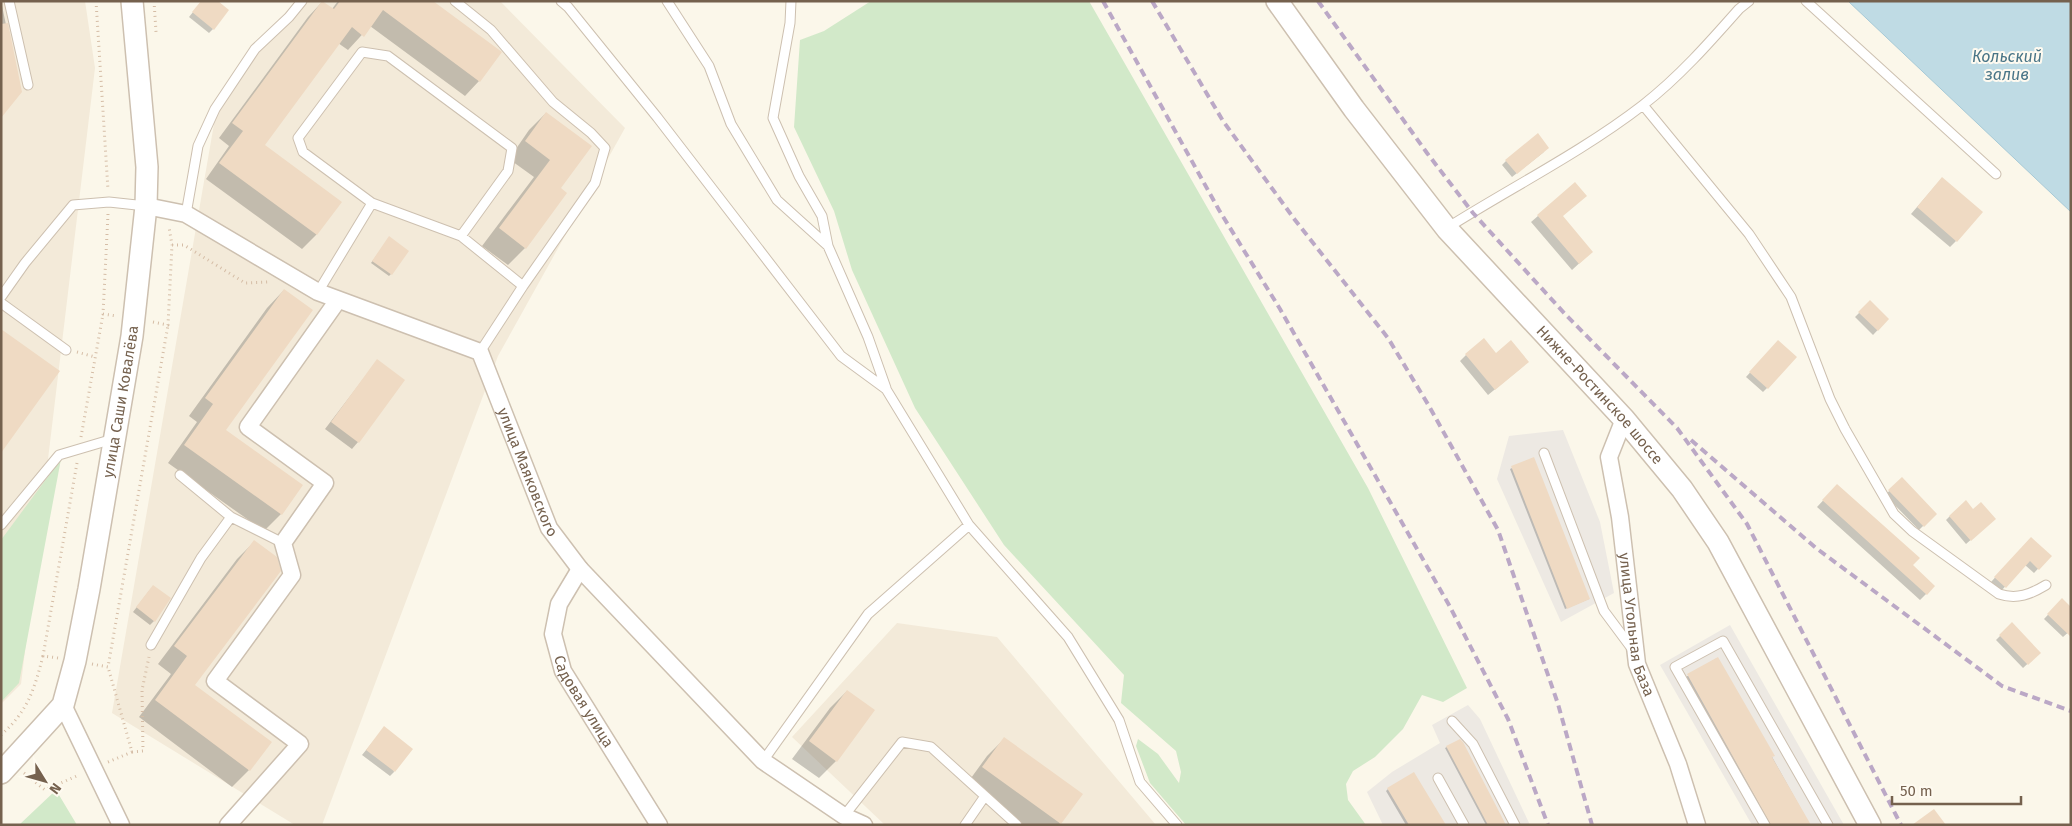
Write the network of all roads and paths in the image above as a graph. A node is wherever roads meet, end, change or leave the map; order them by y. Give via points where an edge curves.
1 (9, 1) edge
2 (132, 1) edge
3 (302, 1) edge
4 (455, 1) edge
5 (561, 1) edge
6 (667, 1) edge
7 (791, 1) edge
8 (1278, 1) edge
9 (1749, 1) edge
10 (1806, 1) edge
11 (28, 85) dead end
12 (1643, 105) junction
13 (1996, 174) dead end
14 (372, 204) junction
15 (146, 206) junction
16 (186, 214) junction
17 (1446, 229) junction
18 (461, 236) junction
19 (172, 245) dead end
20 (828, 246) junction
21 (269, 282) dead end
22 (523, 286) junction
23 (318, 292) junction
24 (1, 297) edge
25 (338, 300) junction
26 (1, 303) edge
27 (66, 350) joint
28 (480, 352) junction
29 (96, 357) dead end
30 (886, 389) junction
31 (1624, 419) junction
32 (113, 439) junction
33 (1544, 453) dead end
34 (180, 475) dead end
35 (231, 517) junction
36 (1, 525) edge
37 (970, 525) junction
38 (284, 543) junction
39 (580, 570) junction
40 (2046, 585) dead end
41 (151, 645) joint
42 (1635, 653) junction
43 (43, 656) dead end
44 (63, 705) junction
45 (1452, 721) dead end
46 (1, 735) edge
47 (132, 752) dead end
48 (763, 761) junction
49 (1, 773) edge
50 (1438, 778) dead end
51 (985, 796) junction
52 (844, 816) junction
53 (121, 825) edge
54 (228, 825) edge
55 (659, 825) edge
56 (864, 825) edge
57 (965, 825) edge
58 (1017, 825) edge
59 (1177, 825) edge
60 (1464, 825) edge
61 (1515, 825) edge
62 (1697, 825) edge
63 (1765, 825) edge
64 (1828, 825) edge
65 (1870, 825) edge

1 - 11 lane
2 - 15 street, улица Саши Ковалёва via 147,168
3 - 16 lane via 255,49 215,109 198,146
4 - 22 lane via 491,30 553,102 605,148 595,183
5 - 30 lane via 657,117 842,356
6 - 20 lane via 709,66 731,124 776,200
7 - 20 lane via 790,24 773,118 799,176 822,216
8 - 17 street, Нижне-Ростинское шоссе via 1354,109
9 - 12 lane via 1684,70
10 - 13 lane
12 - 17 lane
12 - 40 lane via 1749,234 1791,297 1830,399 1894,514 1912,531 1999,594 2009,597 2028,595
14 - 18 lane
14 - 18 lane via 303,152 298,138 362,52 388,56 512,148 508,171
14 - 23 lane
15 - 16 street
15 - 24 lane via 109,202 73,205
15 - 32 street, улица Саши Ковалёва via 132,336
16 - 23 street
17 - 31 street, Нижне-Ростинское шоссе
18 - 22 lane
19 - 21 path via 184,246 244,284
20 - 30 lane via 868,337
22 - 28 lane
23 - 25 street
25 - 28 street
25 - 38 street via 248,427 324,484
26 - 27 lane
27 - 29 path
28 - 39 street, улица Маяковского via 549,528
30 - 37 lane
31 - 42 street, улица Угольная База via 1609,457 1620,517
31 - 65 street, Нижне-Ростинское шоссе via 1682,489 1718,542
32 - 36 lane via 59,455
32 - 44 street, улица Саши Ковалёва via 89,588
33 - 42 lane via 1604,611
34 - 35 lane
35 - 38 lane
35 - 41 lane via 201,558
37 - 48 lane via 868,614
37 - 59 lane via 1068,637 1119,720 1140,782
38 - 54 street via 292,575 214,680 300,744
39 - 48 street, улица Маяковского
39 - 55 street, Садовая улица via 559,604 553,634 563,671
41 - 47 path via 142,690 143,752
42 - 62 street, улица Угольная База via 1678,764
43 - 46 path via 34,691 17,721
44 - 49 street, улица Саши Ковалёва
44 - 53 street
45 - 61 lane via 1473,744
48 - 52 street, улица Маяковского
50 - 60 lane
51 - 52 lane via 931,748 902,742
51 - 57 lane
51 - 58 lane
52 - 56 street, улица Маяковского
63 - 64 lane via 1675,667 1723,641

